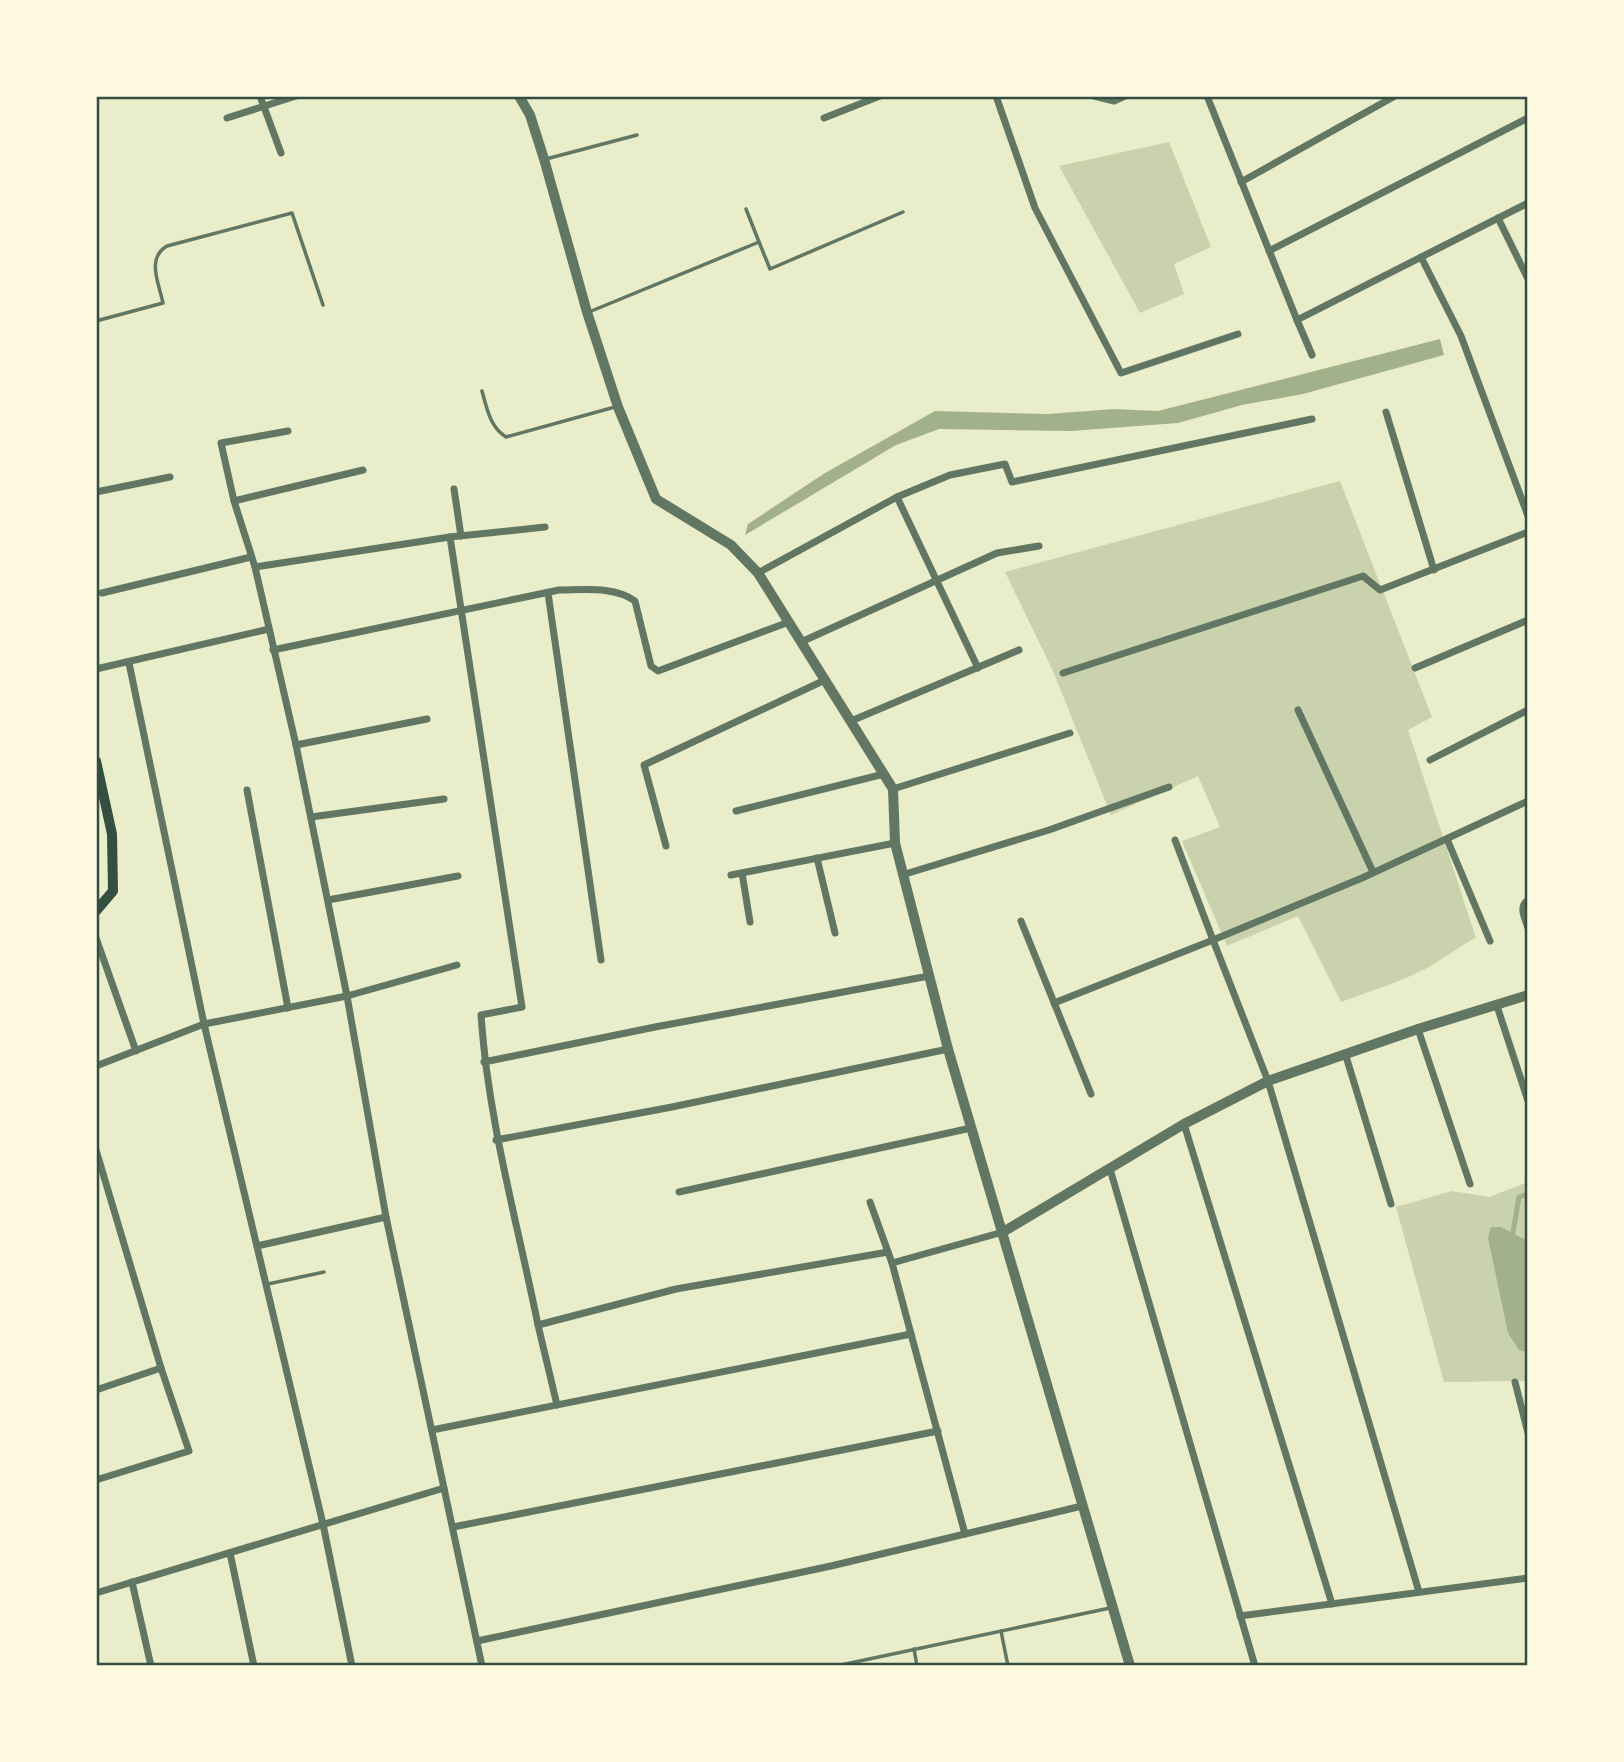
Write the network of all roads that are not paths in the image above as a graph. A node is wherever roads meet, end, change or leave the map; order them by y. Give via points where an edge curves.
1 (260, 96) edge
2 (296, 96) edge
3 (519, 96) edge
4 (880, 96) edge
5 (996, 96) edge
6 (1094, 96) edge
7 (1125, 96) edge
8 (1207, 96) edge
9 (1395, 96) edge
10 (264, 107) junction
11 (227, 118) dead end
12 (824, 118) dead end
13 (1528, 118) edge
14 (637, 135) dead end
15 (281, 153) dead end
16 (544, 159) junction
17 (1241, 182) junction
18 (1528, 203) edge
19 (746, 209) dead end
20 (903, 212) dead end
21 (1498, 218) junction
22 (759, 242) junction
23 (1269, 251) junction
24 (1421, 257) junction
25 (1528, 279) edge
26 (323, 305) dead end
27 (587, 312) junction
28 (1297, 320) junction
29 (96, 321) edge
30 (1238, 334) dead end
31 (1312, 355) dead end
32 (482, 391) dead end
33 (618, 407) junction
34 (1386, 412) dead end
35 (1312, 419) dead end
36 (288, 431) dead end
37 (363, 470) dead end
38 (170, 477) dead end
39 (454, 489) dead end
40 (96, 492) edge
41 (897, 497) junction
42 (234, 500) junction
43 (1528, 516) edge
44 (545, 527) dead end
45 (1528, 532) edge
46 (461, 536) junction
47 (450, 537) junction
48 (1038, 546) dead end
49 (251, 557) junction
50 (255, 567) junction
51 (1434, 570) junction
52 (758, 573) junction
53 (937, 581) junction
54 (102, 593) dead end
55 (548, 593) junction
56 (463, 610) junction
57 (1528, 620) edge
58 (789, 622) junction
59 (269, 629) junction
60 (802, 642) junction
61 (273, 650) junction
62 (1019, 650) dead end
63 (129, 663) junction
64 (978, 668) junction
65 (1415, 668) dead end
66 (96, 669) edge
67 (1063, 673) dead end
68 (825, 680) junction
69 (1298, 710) dead end
70 (1528, 710) edge
71 (427, 719) dead end
72 (850, 721) junction
73 (1070, 733) dead end
74 (296, 745) junction
75 (1430, 760) dead end
76 (96, 761) edge
77 (884, 774) junction
78 (1169, 787) dead end
79 (893, 789) junction
80 (247, 790) dead end
81 (444, 799) dead end
82 (1528, 801) edge
83 (736, 811) dead end
84 (311, 817) junction
85 (1447, 839) junction
86 (1175, 840) dead end
87 (895, 843) junction
88 (666, 846) dead end
89 (817, 858) junction
90 (1373, 872) junction
91 (742, 873) junction
92 (731, 875) dead end
93 (902, 875) junction
94 (458, 876) dead end
95 (328, 900) junction
96 (1528, 900) edge
97 (96, 911) edge
98 (1021, 920) dead end
99 (750, 922) dead end
100 (1528, 928) edge
101 (835, 933) dead end
102 (96, 938) edge
103 (1213, 940) junction
104 (1490, 941) dead end
105 (601, 960) dead end
106 (457, 965) dead end
107 (929, 976) junction
108 (1528, 995) edge
109 (347, 996) junction
110 (1054, 1003) junction
111 (1497, 1006) junction
112 (288, 1008) junction
113 (204, 1024) junction
114 (1418, 1028) junction
115 (948, 1049) junction
116 (136, 1051) junction
117 (1345, 1053) junction
118 (484, 1062) junction
119 (96, 1066) edge
120 (1268, 1081) junction
121 (1091, 1094) dead end
122 (1528, 1101) edge
123 (1184, 1124) junction
124 (971, 1128) junction
125 (496, 1140) junction
126 (96, 1150) edge
127 (1110, 1169) junction
128 (1471, 1184) dead end
129 (679, 1192) dead end
130 (870, 1202) dead end
131 (1391, 1203) dead end
132 (387, 1217) junction
133 (1003, 1232) junction
134 (257, 1246) junction
135 (888, 1252) junction
136 (892, 1263) junction
137 (324, 1272) dead end
138 (266, 1284) junction
139 (538, 1325) junction
140 (911, 1334) junction
141 (162, 1368) junction
142 (1515, 1382) dead end
143 (96, 1390) edge
144 (557, 1405) junction
145 (432, 1430) junction
146 (938, 1432) junction
147 (1528, 1433) edge
148 (96, 1480) edge
149 (444, 1488) junction
150 (1082, 1506) junction
151 (323, 1524) junction
152 (453, 1527) junction
153 (965, 1534) junction
154 (230, 1553) junction
155 (1528, 1578) edge
156 (132, 1583) junction
157 (1419, 1592) junction
158 (96, 1593) edge
159 (1332, 1604) junction
160 (1112, 1607) junction
161 (1240, 1616) junction
162 (1001, 1631) junction
163 (477, 1641) junction
164 (914, 1649) junction
165 (877, 1657) junction
166 (151, 1666) edge
167 (254, 1666) edge
168 (352, 1666) edge
169 (482, 1666) edge
170 (835, 1666) edge
171 (879, 1666) edge
172 (917, 1666) edge
173 (1008, 1666) edge
174 (1130, 1666) edge
175 (1255, 1666) edge

1 - 10 street
2 - 10 street
3 - 16 street
4 - 12 street
5 - 30 street via 1035,208 1121,373
6 - 7 street via 1114,101
8 - 17 street
9 - 17 street
10 - 11 street
10 - 15 street
13 - 23 street
14 - 16 lane
16 - 27 street
17 - 23 street
18 - 21 street
19 - 22 lane
20 - 22 lane via 770,269
21 - 24 street
21 - 25 street
22 - 27 lane
23 - 28 street
24 - 28 street
24 - 43 street via 1461,336
26 - 29 lane via 292,213 167,246 154,264 163,303
27 - 33 street
28 - 31 street
32 - 33 lane via 492,424 506,437
33 - 52 street via 656,499 731,545
34 - 51 street
35 - 41 street via 1013,482 1006,464 950,475
36 - 42 street via 221,443
37 - 42 street
38 - 40 street
39 - 46 street
41 - 52 street
41 - 53 street
42 - 49 street
44 - 46 street
45 - 51 street
46 - 47 street
47 - 50 street
47 - 56 street
48 - 53 street via 997,553
49 - 50 street
49 - 54 street
50 - 59 street
51 - 67 street via 1380,590 1363,576
52 - 58 street
53 - 60 street
53 - 64 street
55 - 56 street
55 - 58 street via 600,590 627,595 635,601 651,666 658,671
55 - 105 street
56 - 61 street
56 - 118 street via 522,1007 481,1015
57 - 65 street
58 - 60 street
59 - 61 street
59 - 63 street
60 - 68 street
61 - 74 street
62 - 64 street
63 - 66 street
63 - 113 street
64 - 72 street
68 - 72 street
68 - 88 street via 644,765
69 - 90 street
70 - 75 street
71 - 74 street
72 - 77 street
73 - 79 street
74 - 84 street
76 - 97 main road via 111,834 113,891
77 - 79 street
77 - 83 street
78 - 93 street
79 - 87 street
80 - 112 street
81 - 84 street
82 - 85 street
84 - 95 street
85 - 90 street
85 - 104 street
86 - 103 street
87 - 89 street
87 - 93 street
89 - 91 street
89 - 101 street
90 - 103 street
91 - 92 street
91 - 99 street
93 - 107 street
94 - 95 street
95 - 109 street
96 - 100 street via 1522,910
98 - 110 street
102 - 116 street
103 - 110 street
103 - 120 street
106 - 109 street
107 - 115 street
107 - 118 street
108 - 111 street
109 - 112 street
109 - 132 street
110 - 121 street
111 - 114 street
111 - 122 street
112 - 113 street
113 - 116 street
113 - 134 street
114 - 117 street
114 - 128 street
115 - 124 street
115 - 125 street
116 - 119 street
117 - 120 street
117 - 131 street
118 - 125 street
120 - 123 street
120 - 157 street
123 - 127 street
123 - 159 street
124 - 129 street
124 - 133 street
125 - 139 street
126 - 141 street
127 - 133 street
127 - 161 street
130 - 135 street
132 - 134 street
132 - 145 street
133 - 136 street
133 - 150 street
134 - 138 street
135 - 136 street
135 - 139 street via 676,1289
136 - 140 street
137 - 138 lane
138 - 151 street
139 - 144 street
140 - 144 street
140 - 146 street
141 - 143 street
141 - 148 street via 189,1451
142 - 147 street
144 - 145 street
145 - 149 street
146 - 152 street
146 - 153 street
149 - 151 street
149 - 152 street
150 - 153 street
150 - 160 street
151 - 154 street
151 - 168 street
152 - 163 street
153 - 163 street
154 - 156 street
154 - 167 street
155 - 157 street
156 - 158 street
156 - 166 street
157 - 159 street
159 - 161 street
160 - 162 lane
160 - 174 street
161 - 175 street
162 - 164 lane
162 - 173 lane
163 - 169 street
164 - 165 lane
164 - 172 lane
165 - 170 lane
165 - 171 lane

